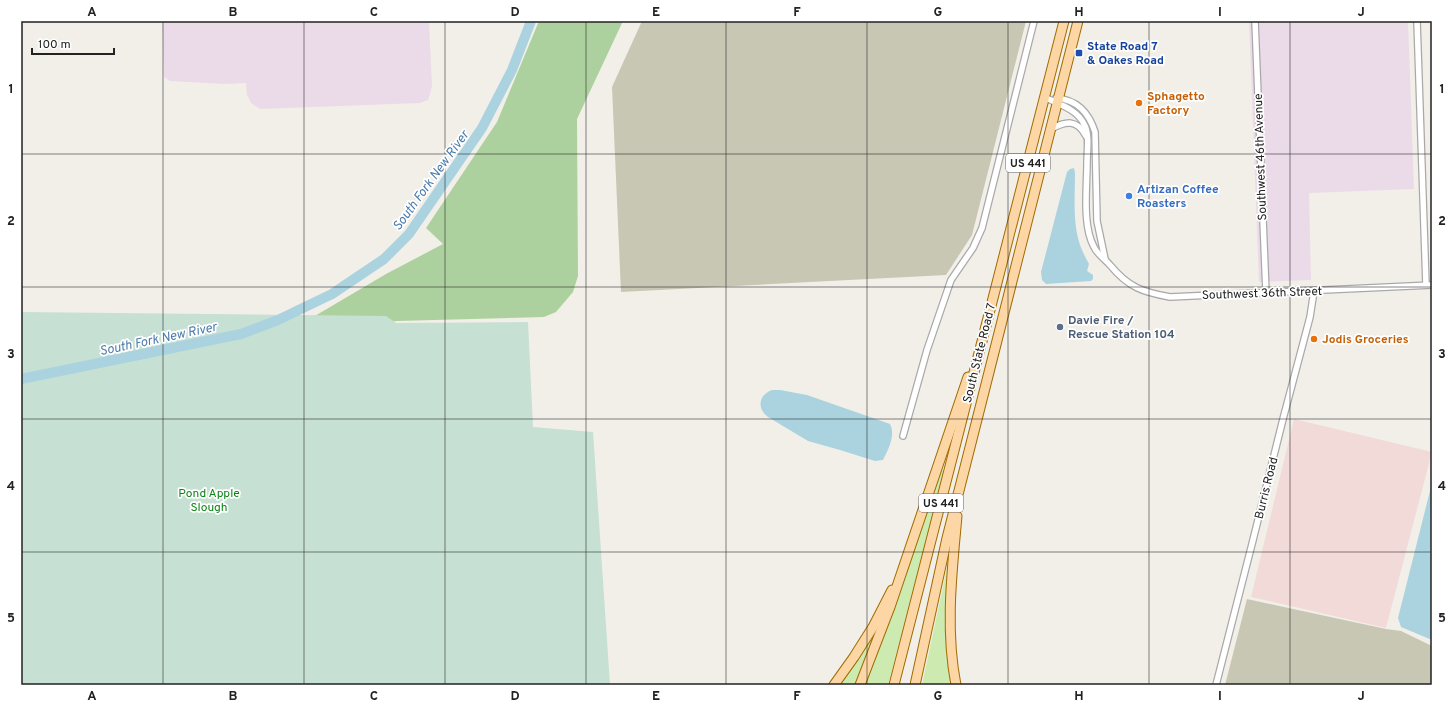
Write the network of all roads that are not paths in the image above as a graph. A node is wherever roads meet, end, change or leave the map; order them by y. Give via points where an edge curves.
1 (1034, 21) edge
2 (1064, 21) edge
3 (1078, 21) edge
4 (1255, 21) edge
5 (1417, 21) edge
6 (1044, 97) junction
7 (1058, 100) junction
8 (1051, 129) junction
9 (1087, 138) junction
10 (1087, 192) junction
11 (1096, 204) junction
12 (1105, 259) junction
13 (1429, 285) edge
14 (1314, 291) junction
15 (1266, 293) junction
16 (987, 322) junction
17 (903, 436) dead end
18 (960, 488) junction
19 (907, 560) junction
20 (834, 685) edge
21 (860, 685) edge
22 (894, 685) edge
23 (915, 685) edge
24 (956, 685) edge
25 (1216, 685) edge

1 - 17 street via 982,228 973,248 951,280 927,350
2 - 6 main road, South State Road 7 / US 441
3 - 7 main road, South State Road 7 / US 441
4 - 15 street, Southwest 46th Avenue
5 - 13 street
6 - 7 street, Southwest 36th Street
6 - 16 main road, South State Road 7 / US 441
7 - 8 main road, South State Road 7 / US 441
7 - 9 street, Southwest 36th Street via 1081,119
7 - 11 street, Southwest 36th Street via 1074,103 1085,111 1091,120 1095,132
8 - 9 street via 1064,123 1074,124 1083,130
8 - 18 main road, South State Road 7 / US 441
9 - 10 street, Southwest 36th Street
10 - 11 street
10 - 12 street, Southwest 36th Street via 1087,216 1091,239 1094,248
11 - 12 street, Southwest 36th Street via 1096,221
12 - 15 street, Southwest 36th Street via 1117,274 1147,293 1170,297
13 - 14 street, Southwest 36th Street
14 - 15 street, Southwest 36th Street
14 - 25 street, Burris Road via 1310,317
16 - 19 main road
16 - 22 main road, South State Road 7 / US 441
18 - 23 main road, South State Road 7 / US 441
18 - 24 main road via 950,614
19 - 20 main road via 873,627
19 - 21 main road

